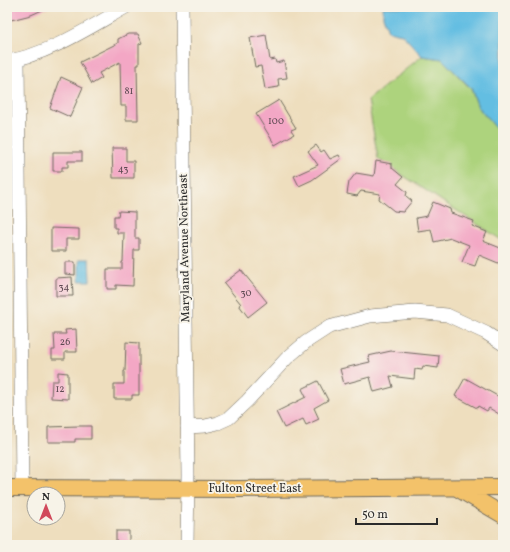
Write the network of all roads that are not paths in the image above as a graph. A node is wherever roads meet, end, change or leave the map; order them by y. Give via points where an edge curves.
1 (126, 7) edge
2 (182, 7) edge
3 (12, 60) edge
4 (503, 344) edge
5 (187, 427) junction
6 (456, 487) junction
7 (503, 487) edge
8 (14, 488) edge
9 (188, 489) junction
10 (503, 515) edge
11 (187, 545) edge

1 - 3 street via 59,44
2 - 5 street, Maryland Avenue Northeast
3 - 8 street
4 - 5 street via 448,315 415,312 370,316 330,327 306,342 229,418 205,426
5 - 9 street, Maryland Avenue Northeast
6 - 7 main road, Fulton Street East
6 - 9 main road, Fulton Street East
6 - 10 main road
8 - 9 main road, Fulton Street East
9 - 11 street, Maryland Avenue Northeast

